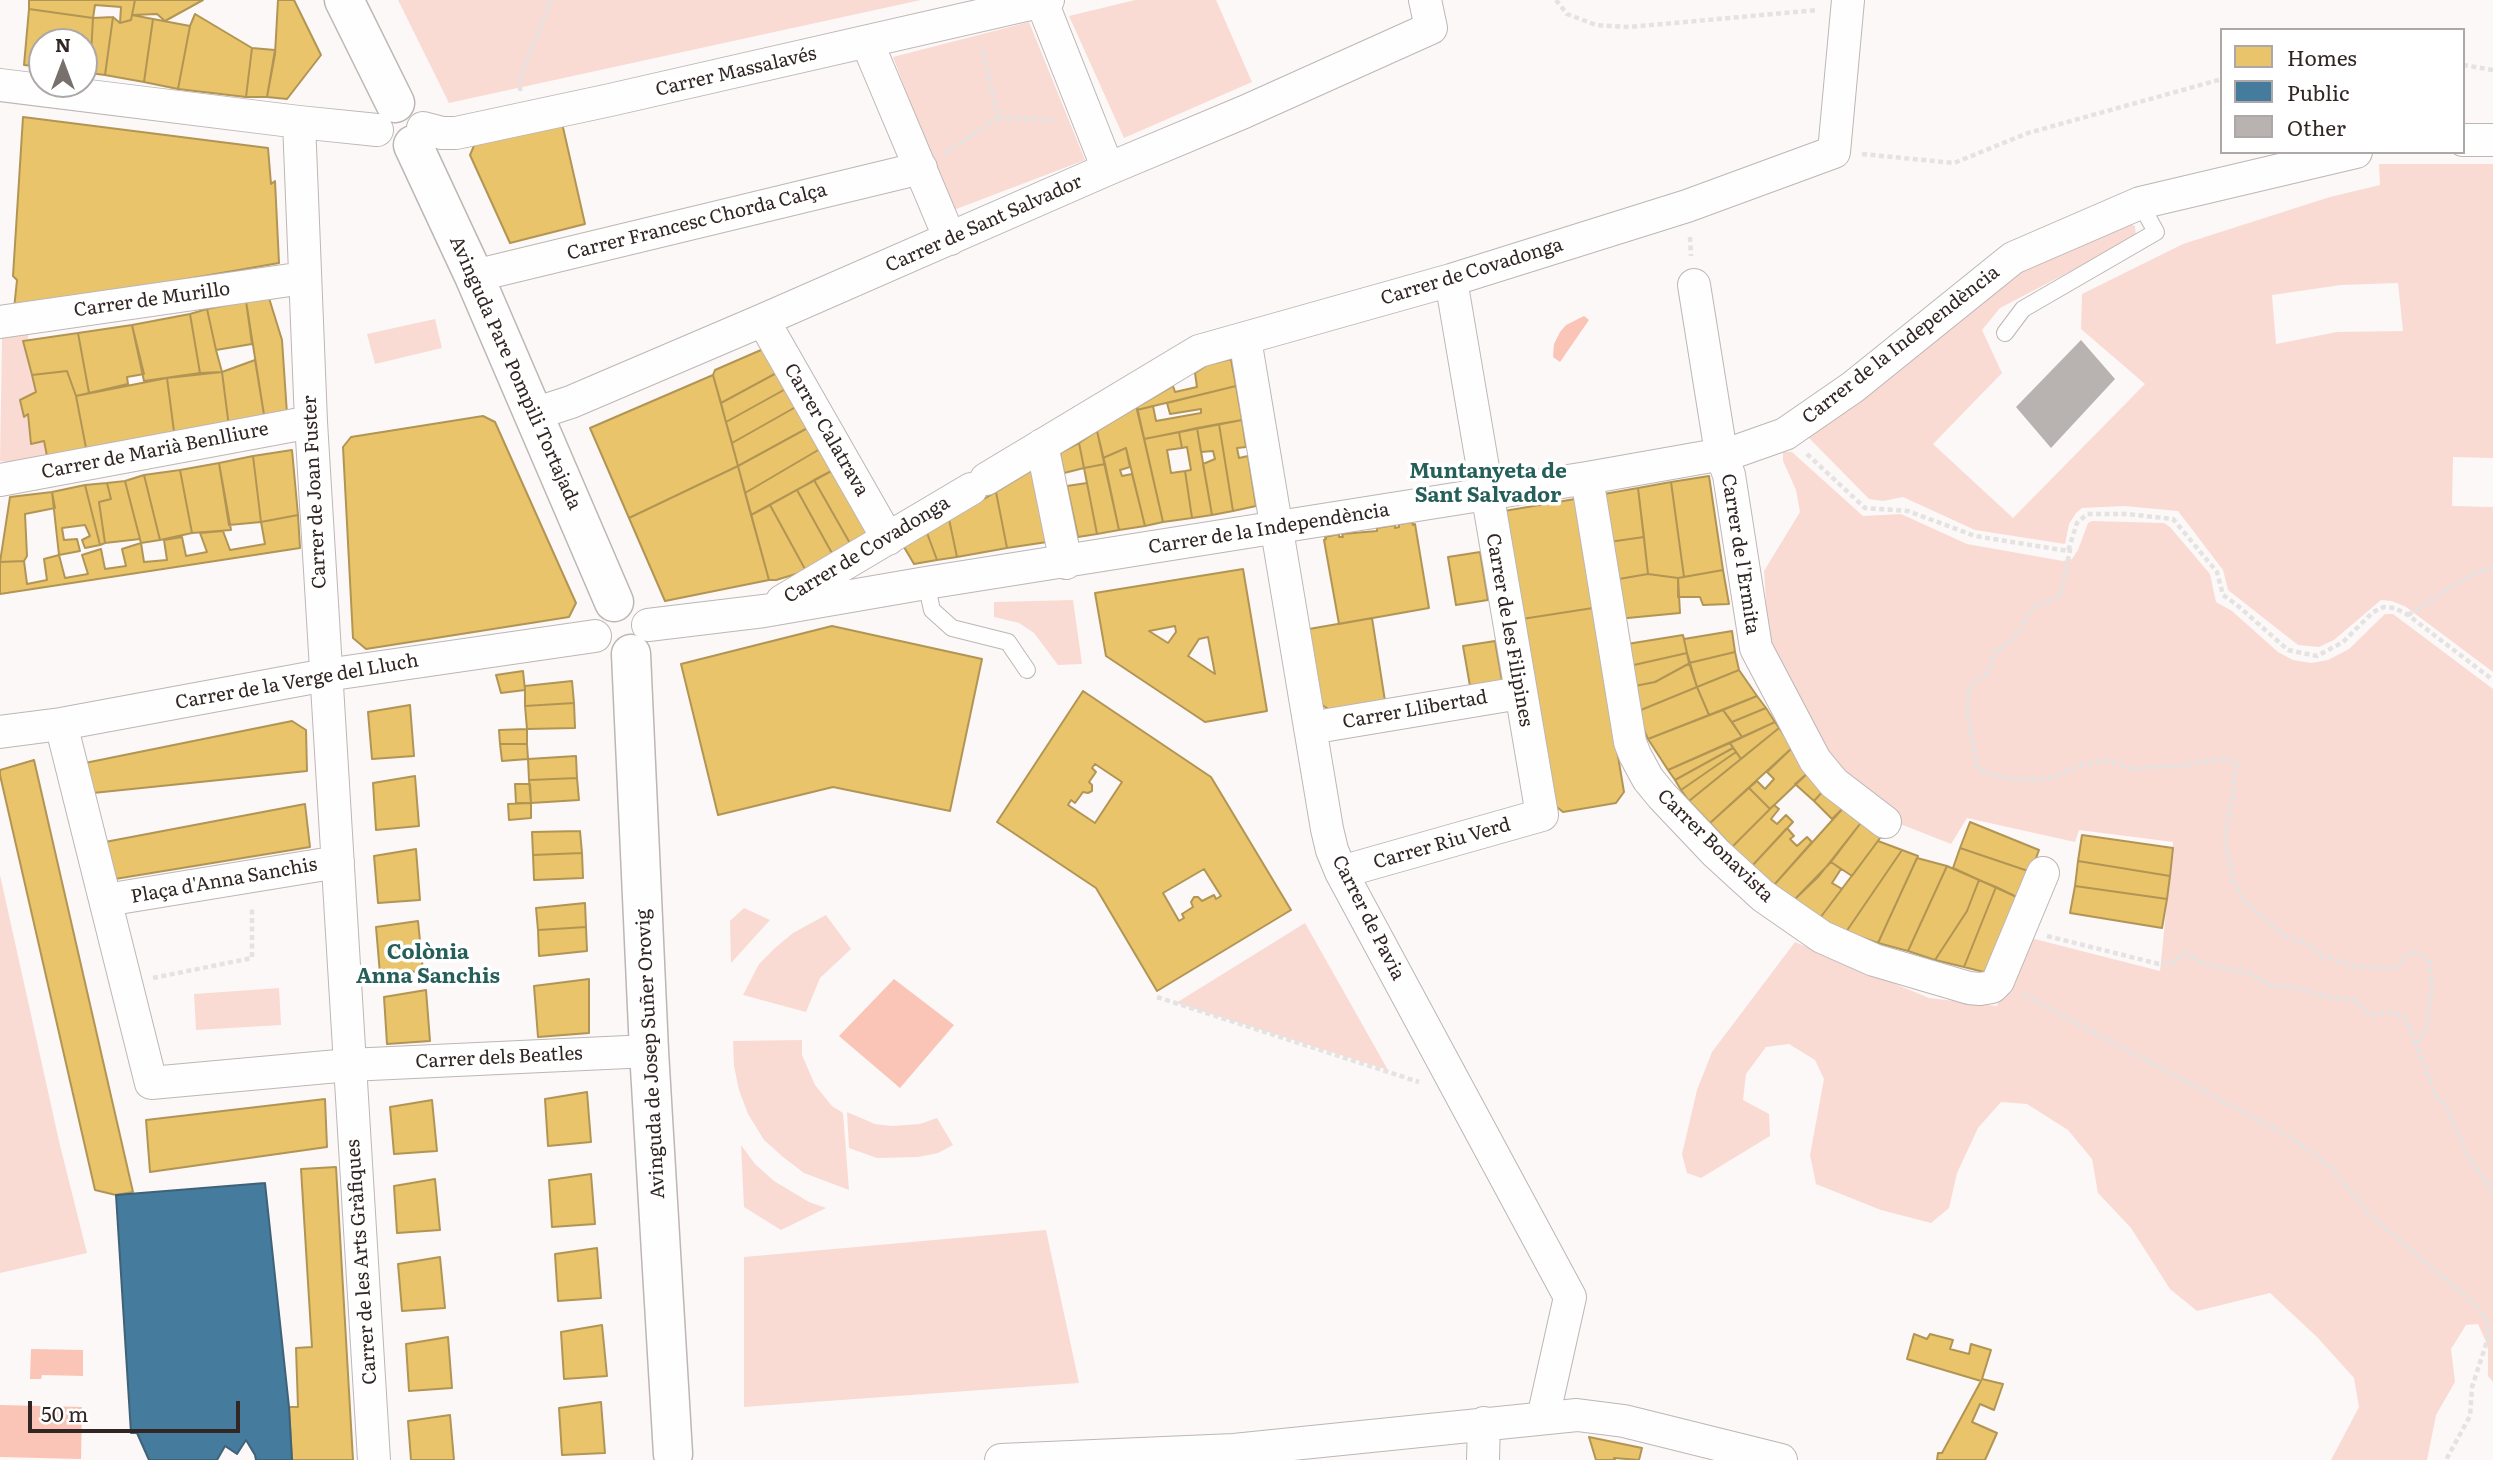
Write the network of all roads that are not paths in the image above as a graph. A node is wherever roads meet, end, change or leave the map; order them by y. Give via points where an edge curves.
1 (344, 0) edge
2 (1045, 1) edge
3 (1848, 3) edge
4 (1428, 14) edge
5 (867, 41) junction
6 (0, 85) edge
7 (386, 116) junction
8 (299, 122) junction
9 (418, 136) junction
10 (2465, 140) edge
11 (2493, 140) edge
12 (2348, 154) edge
13 (932, 161) junction
14 (1108, 169) junction
15 (2140, 203) junction
16 (950, 239) junction
17 (474, 276) junction
18 (304, 278) junction
19 (1451, 280) junction
20 (1694, 285) road end
21 (763, 320) junction
22 (0, 322) edge
23 (2005, 332) dead end
24 (1245, 339) junction
25 (534, 414) junction
26 (311, 422) junction
27 (1042, 445) junction
28 (1721, 453) junction
29 (1587, 478) junction
30 (0, 480) edge
31 (1486, 494) junction
32 (1276, 527) junction
33 (888, 539) junction
34 (1066, 562) junction
35 (926, 583) junction
36 (614, 602) junction
37 (764, 611) junction
38 (595, 636) junction
39 (640, 639) junction
40 (1027, 670) dead end
41 (326, 675) junction
42 (1520, 693) junction
43 (61, 724) junction
44 (1310, 728) junction
45 (0, 732) edge
46 (1542, 815) joint
47 (1885, 822) dead end
48 (338, 862) junction
49 (1341, 872) junction
50 (2043, 873) dead end
51 (106, 900) junction
52 (649, 1051) junction
53 (349, 1065) junction
54 (1543, 1418) junction
55 (1484, 1423) junction
56 (1236, 1455) edge
57 (674, 1458) edge
58 (374, 1460) edge
59 (1001, 1460) edge
60 (1014, 1460) edge
61 (1483, 1460) edge
62 (1782, 1460) edge

1 - 7 street
2 - 5 street, Carrer Massalavés
2 - 14 street
3 - 19 street, Carrer de Covadonga via 1834,152 1687,206
4 - 14 street, Carrer de Sant Salvador via 1244,112
5 - 9 street, Carrer Massalavés via 456,133
5 - 13 street
6 - 8 street
7 - 8 street
7 - 9 street via 410,104 423,121
7 - 9 street via 384,143 398,149
8 - 18 street, Carrer de Joan Fuster
9 - 17 street, Avinguda Pare Pompili Tortajada
10 - 11 street
12 - 15 street, Carrer de la Independència
13 - 16 street
13 - 17 street, Carrer Francesc Chorda Calça
14 - 16 street, Carrer de Sant Salvador
15 - 23 lane via 2156,232 2023,309
15 - 28 street, Carrer de la Independència via 2013,258 1853,387 1784,434
16 - 21 street, Carrer de Sant Salvador
17 - 25 street, Avinguda Pare Pompili Tortajada
18 - 22 street, Carrer de Murillo
18 - 26 street, Carrer de Joan Fuster
19 - 24 street, Carrer de Covadonga
19 - 31 street, Carrer de les Filipines
20 - 28 street, Carrer de l'Ermita
21 - 25 street, Carrer de Sant Salvador
21 - 33 street, Carrer Calatrava
24 - 27 street, Carrer de Covadonga via 1199,351
24 - 32 street, Carrer de Pavia
25 - 36 street, Avinguda Pare Pompili Tortajada
26 - 30 street, Carrer de Marià Benlliure
26 - 41 street, Carrer de Joan Fuster
27 - 33 street, Carrer de Covadonga
27 - 34 street
28 - 29 street, Carrer de la Independència
28 - 47 street, Carrer de l'Ermita via 1729,475 1756,648 1815,760 1834,783
29 - 31 street, Carrer de la Independència
29 - 50 street, Carrer Bonavista via 1630,742 1648,779 1744,878 1822,937 1874,960 1969,988 1993,987 1998,981
31 - 32 street, Carrer de la Independència
31 - 42 street, Carrer de les Filipines
32 - 34 street, Carrer de la Independència
32 - 44 street, Carrer de Pavia
33 - 37 street, Carrer de Covadonga
34 - 35 street, Carrer de la Independència
35 - 37 street, Carrer de la Independència
35 - 40 lane via 932,610 952,628 1008,642
36 - 38 street via 596,619
36 - 39 street via 640,608
37 - 39 street, Carrer de la Independència
38 - 39 street via 613,654
38 - 41 street, Carrer de la Verge del Lluch
39 - 52 street, Avinguda de Josep Suñer Orovig
41 - 43 street, Carrer de la Verge del Lluch
41 - 48 street, Carrer de Joan Fuster
42 - 44 street, Carrer Llibertad
42 - 46 street, Carrer de les Filipines
43 - 45 street, Carrer de la Verge del Lluch
43 - 51 street, Plaça d'Anna Sanchis
44 - 49 street, Carrer de Pavia via 1326,829
46 - 49 street, Carrer Riu Verd
48 - 51 street, Plaça d'Anna Sanchis
48 - 53 street, Plaça d'Anna Sanchis
49 - 54 street, Carrer de Pavia via 1570,1297
51 - 53 street, Plaça d'Anna Sanchis via 150,1083
52 - 53 street, Carrer dels Beatles
52 - 57 street, Avinguda de Josep Suñer Orovig
53 - 58 street, Carrer de les Arts Gràfiques
54 - 55 street
54 - 62 street via 1614,1419
55 - 56 street
55 - 61 street
56 - 60 street
59 - 60 street

